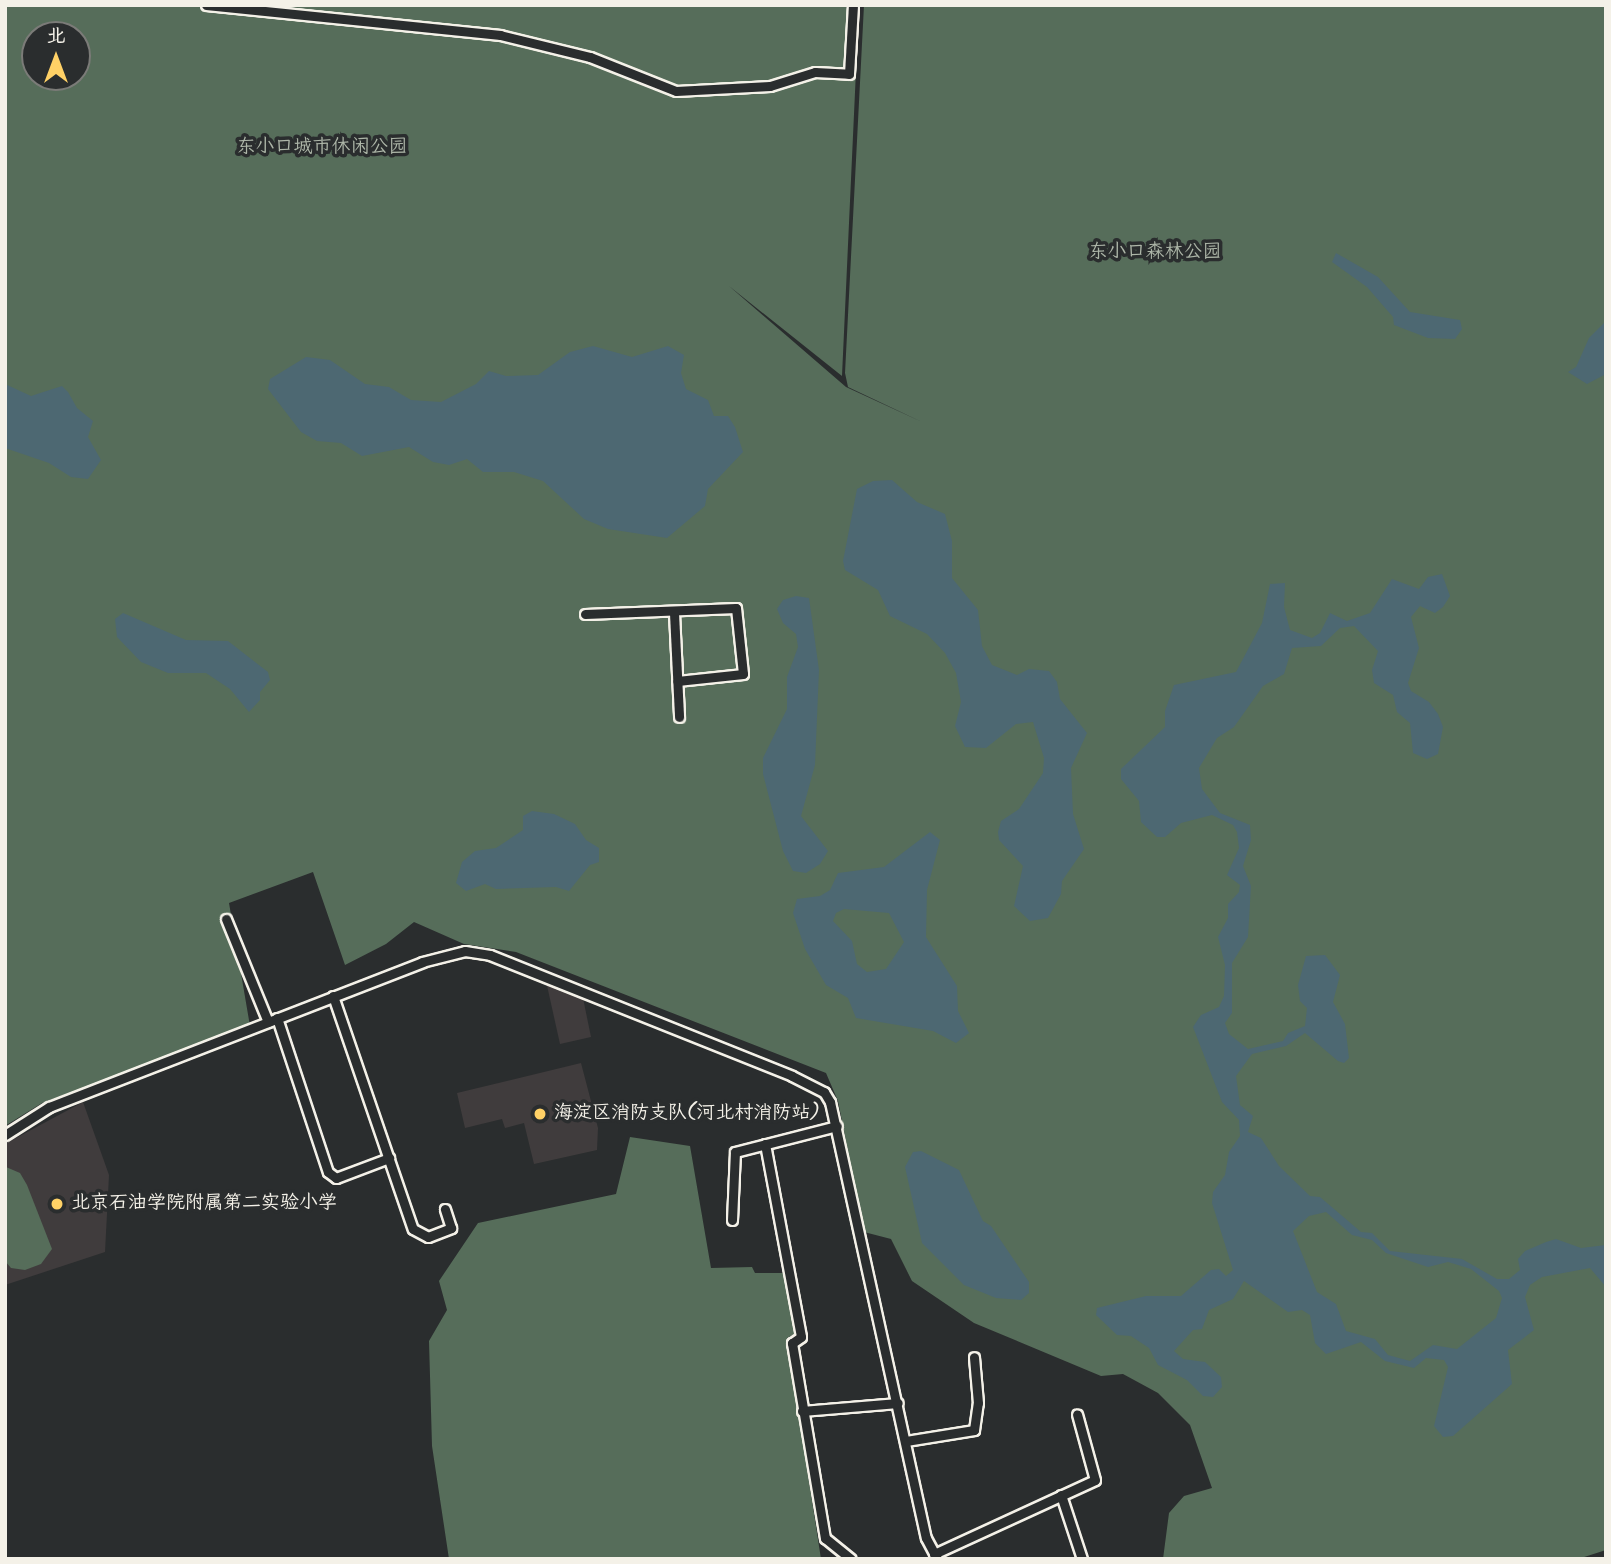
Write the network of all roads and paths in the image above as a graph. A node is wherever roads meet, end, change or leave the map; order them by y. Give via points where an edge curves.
1 (206, 5) edge
2 (853, 5) edge
3 (674, 613) junction
4 (585, 614) dead end
5 (677, 681) junction
6 (679, 717) dead end
7 (226, 919) dead end
8 (333, 996) junction
9 (273, 1020) junction
10 (836, 1126) junction
11 (5, 1135) edge
12 (765, 1144) junction
13 (389, 1158) junction
14 (444, 1209) dead end
15 (732, 1220) dead end
16 (974, 1357) dead end
17 (898, 1403) junction
18 (802, 1411) junction
19 (1077, 1414) dead end
20 (906, 1441) junction
21 (1061, 1495) junction
22 (935, 1556) edge
23 (851, 1559) edge
24 (1082, 1559) edge

1 - 2 street via 500,35 590,57 676,91 770,86 815,72 849,74
3 - 4 street via 641,609
3 - 5 street
3 - 5 street via 736,608 746,668 743,674
5 - 6 street
7 - 9 street
8 - 9 street
8 - 10 street via 422,962 465,951 490,955 813,1087 830,1102
8 - 13 street
9 - 11 street via 49,1107
9 - 13 street via 328,1172 336,1178
10 - 12 street
10 - 17 street
12 - 15 street via 735,1152
12 - 18 street via 802,1337 792,1342
13 - 14 street via 414,1228 428,1237 451,1228
16 - 20 street via 978,1403 974,1430
17 - 18 street
17 - 20 street
18 - 23 street via 825,1538
19 - 21 street via 1095,1480
20 - 22 street via 926,1538
21 - 22 street
21 - 24 street

